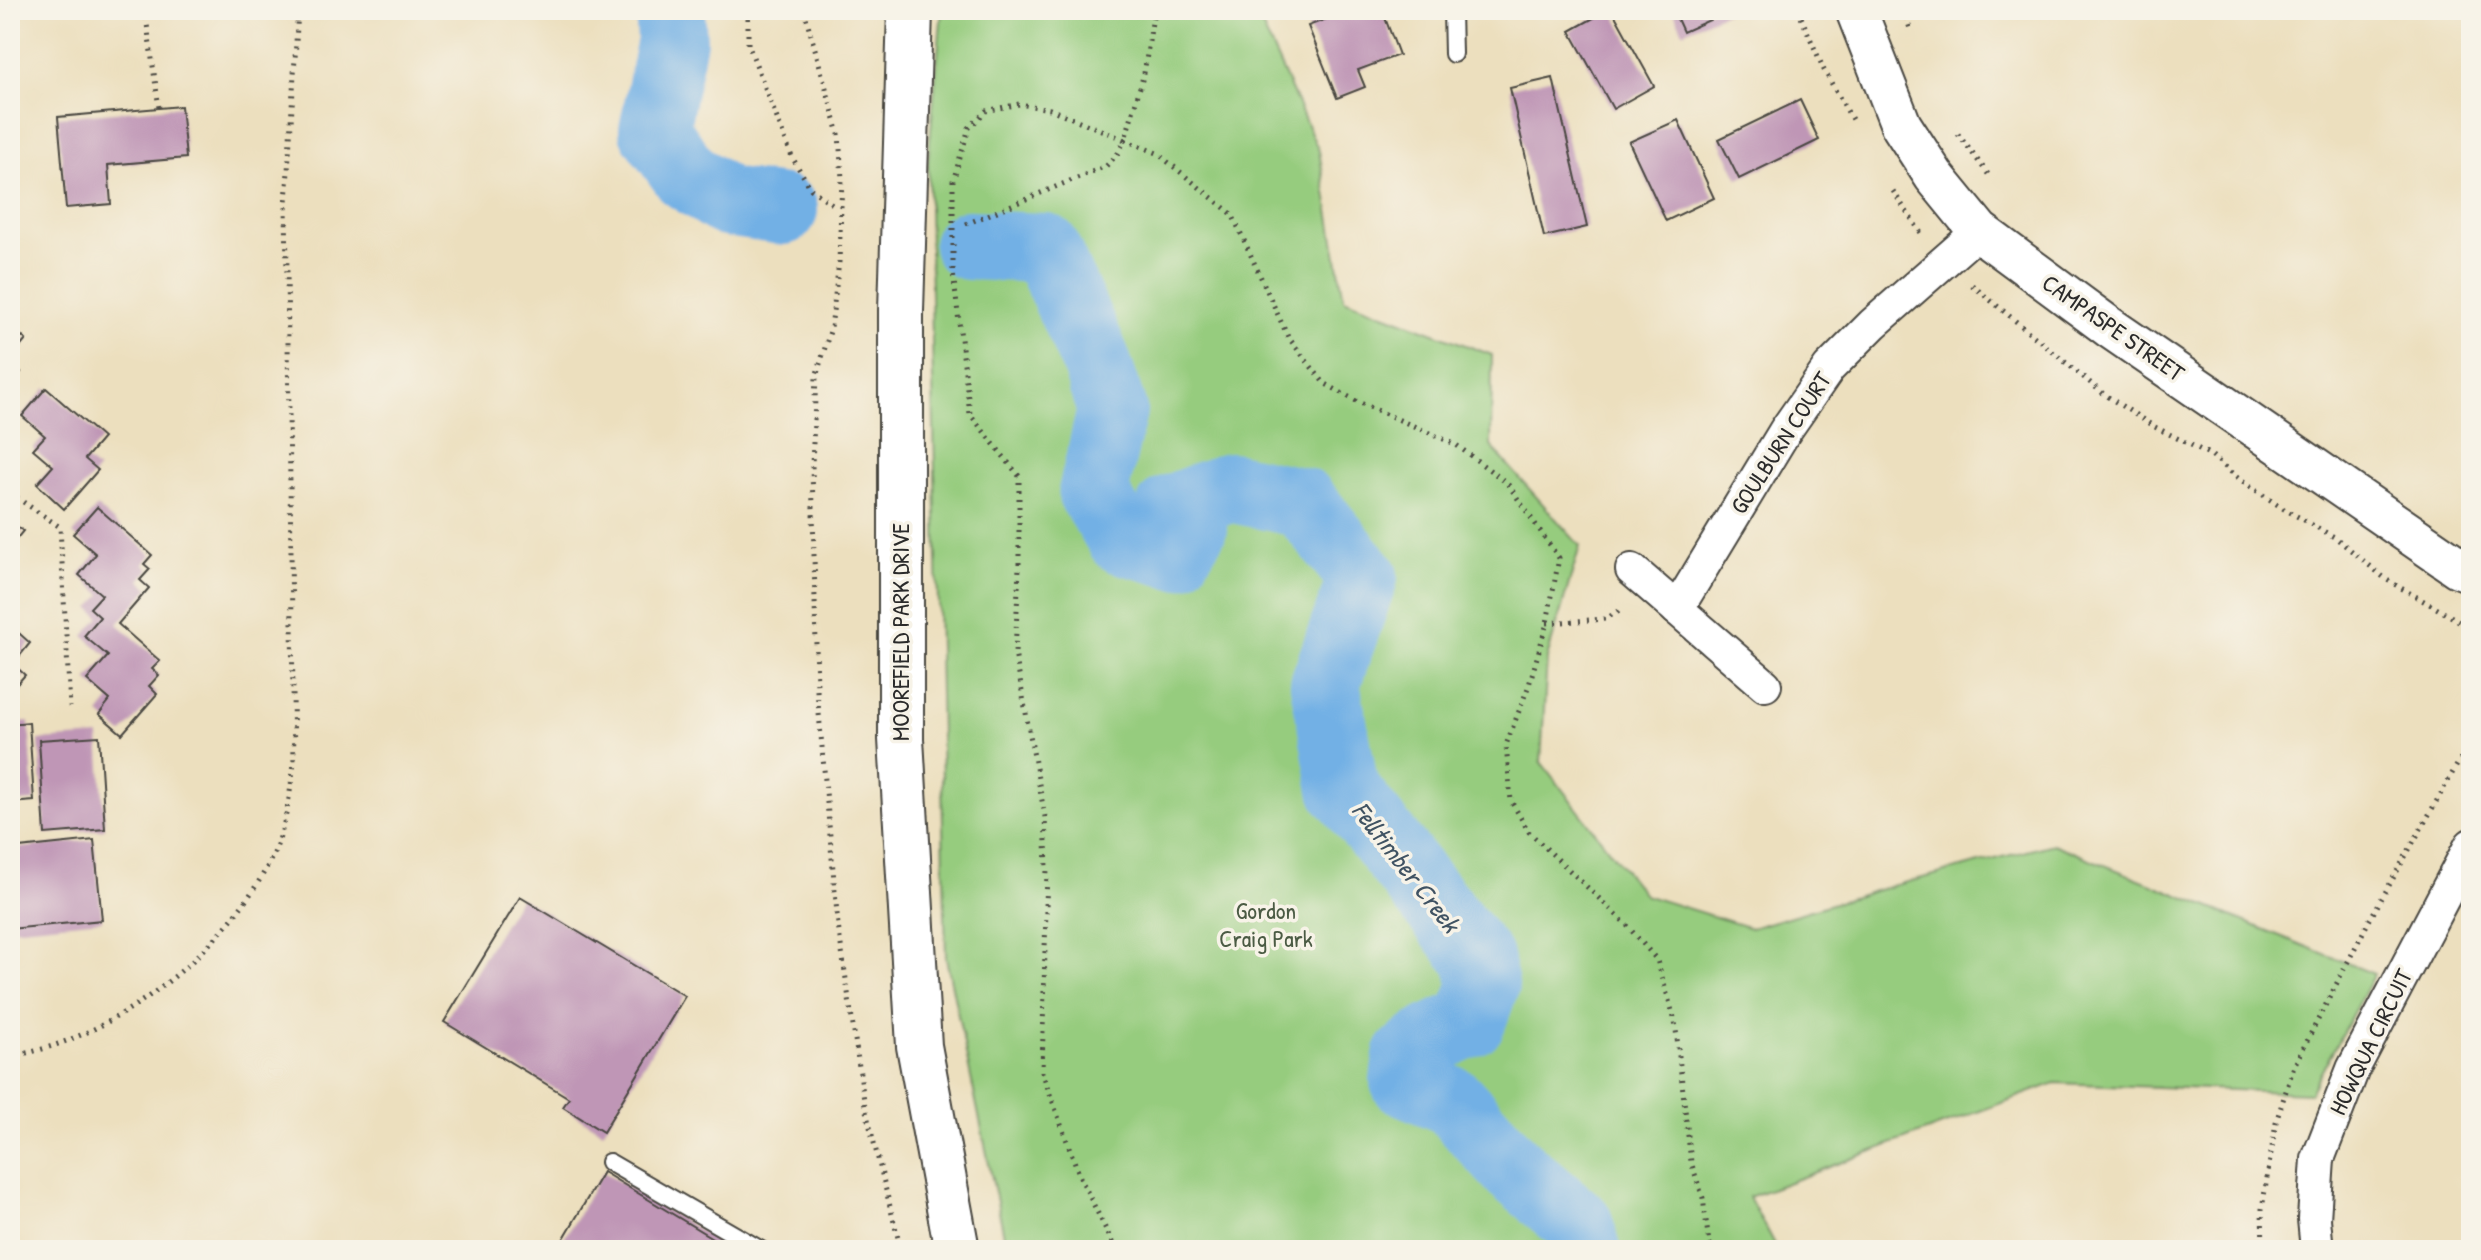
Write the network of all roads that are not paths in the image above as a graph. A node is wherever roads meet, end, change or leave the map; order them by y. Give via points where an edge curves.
1 (910, 10) edge
2 (1452, 10) edge
3 (1856, 10) edge
4 (1453, 54) dead end
5 (1979, 231) junction
6 (2467, 574) edge
7 (1765, 685) dead end
8 (2471, 845) edge
9 (609, 1162) dead end
10 (761, 1250) edge
11 (957, 1250) edge
12 (2317, 1250) edge

1 - 11 main road, MOOREFIELD PARK DRIVE via 901,311 901,739 919,1046
2 - 4 lane
3 - 5 street, CAMPASPE STREET via 1901,125
5 - 6 street, CAMPASPE STREET
5 - 7 street, GOULBURN COURT via 1829,368 1785,431 1655,590
8 - 12 street, HOWQUA CIRCUIT via 2353,1069 2318,1159
9 - 10 lane

